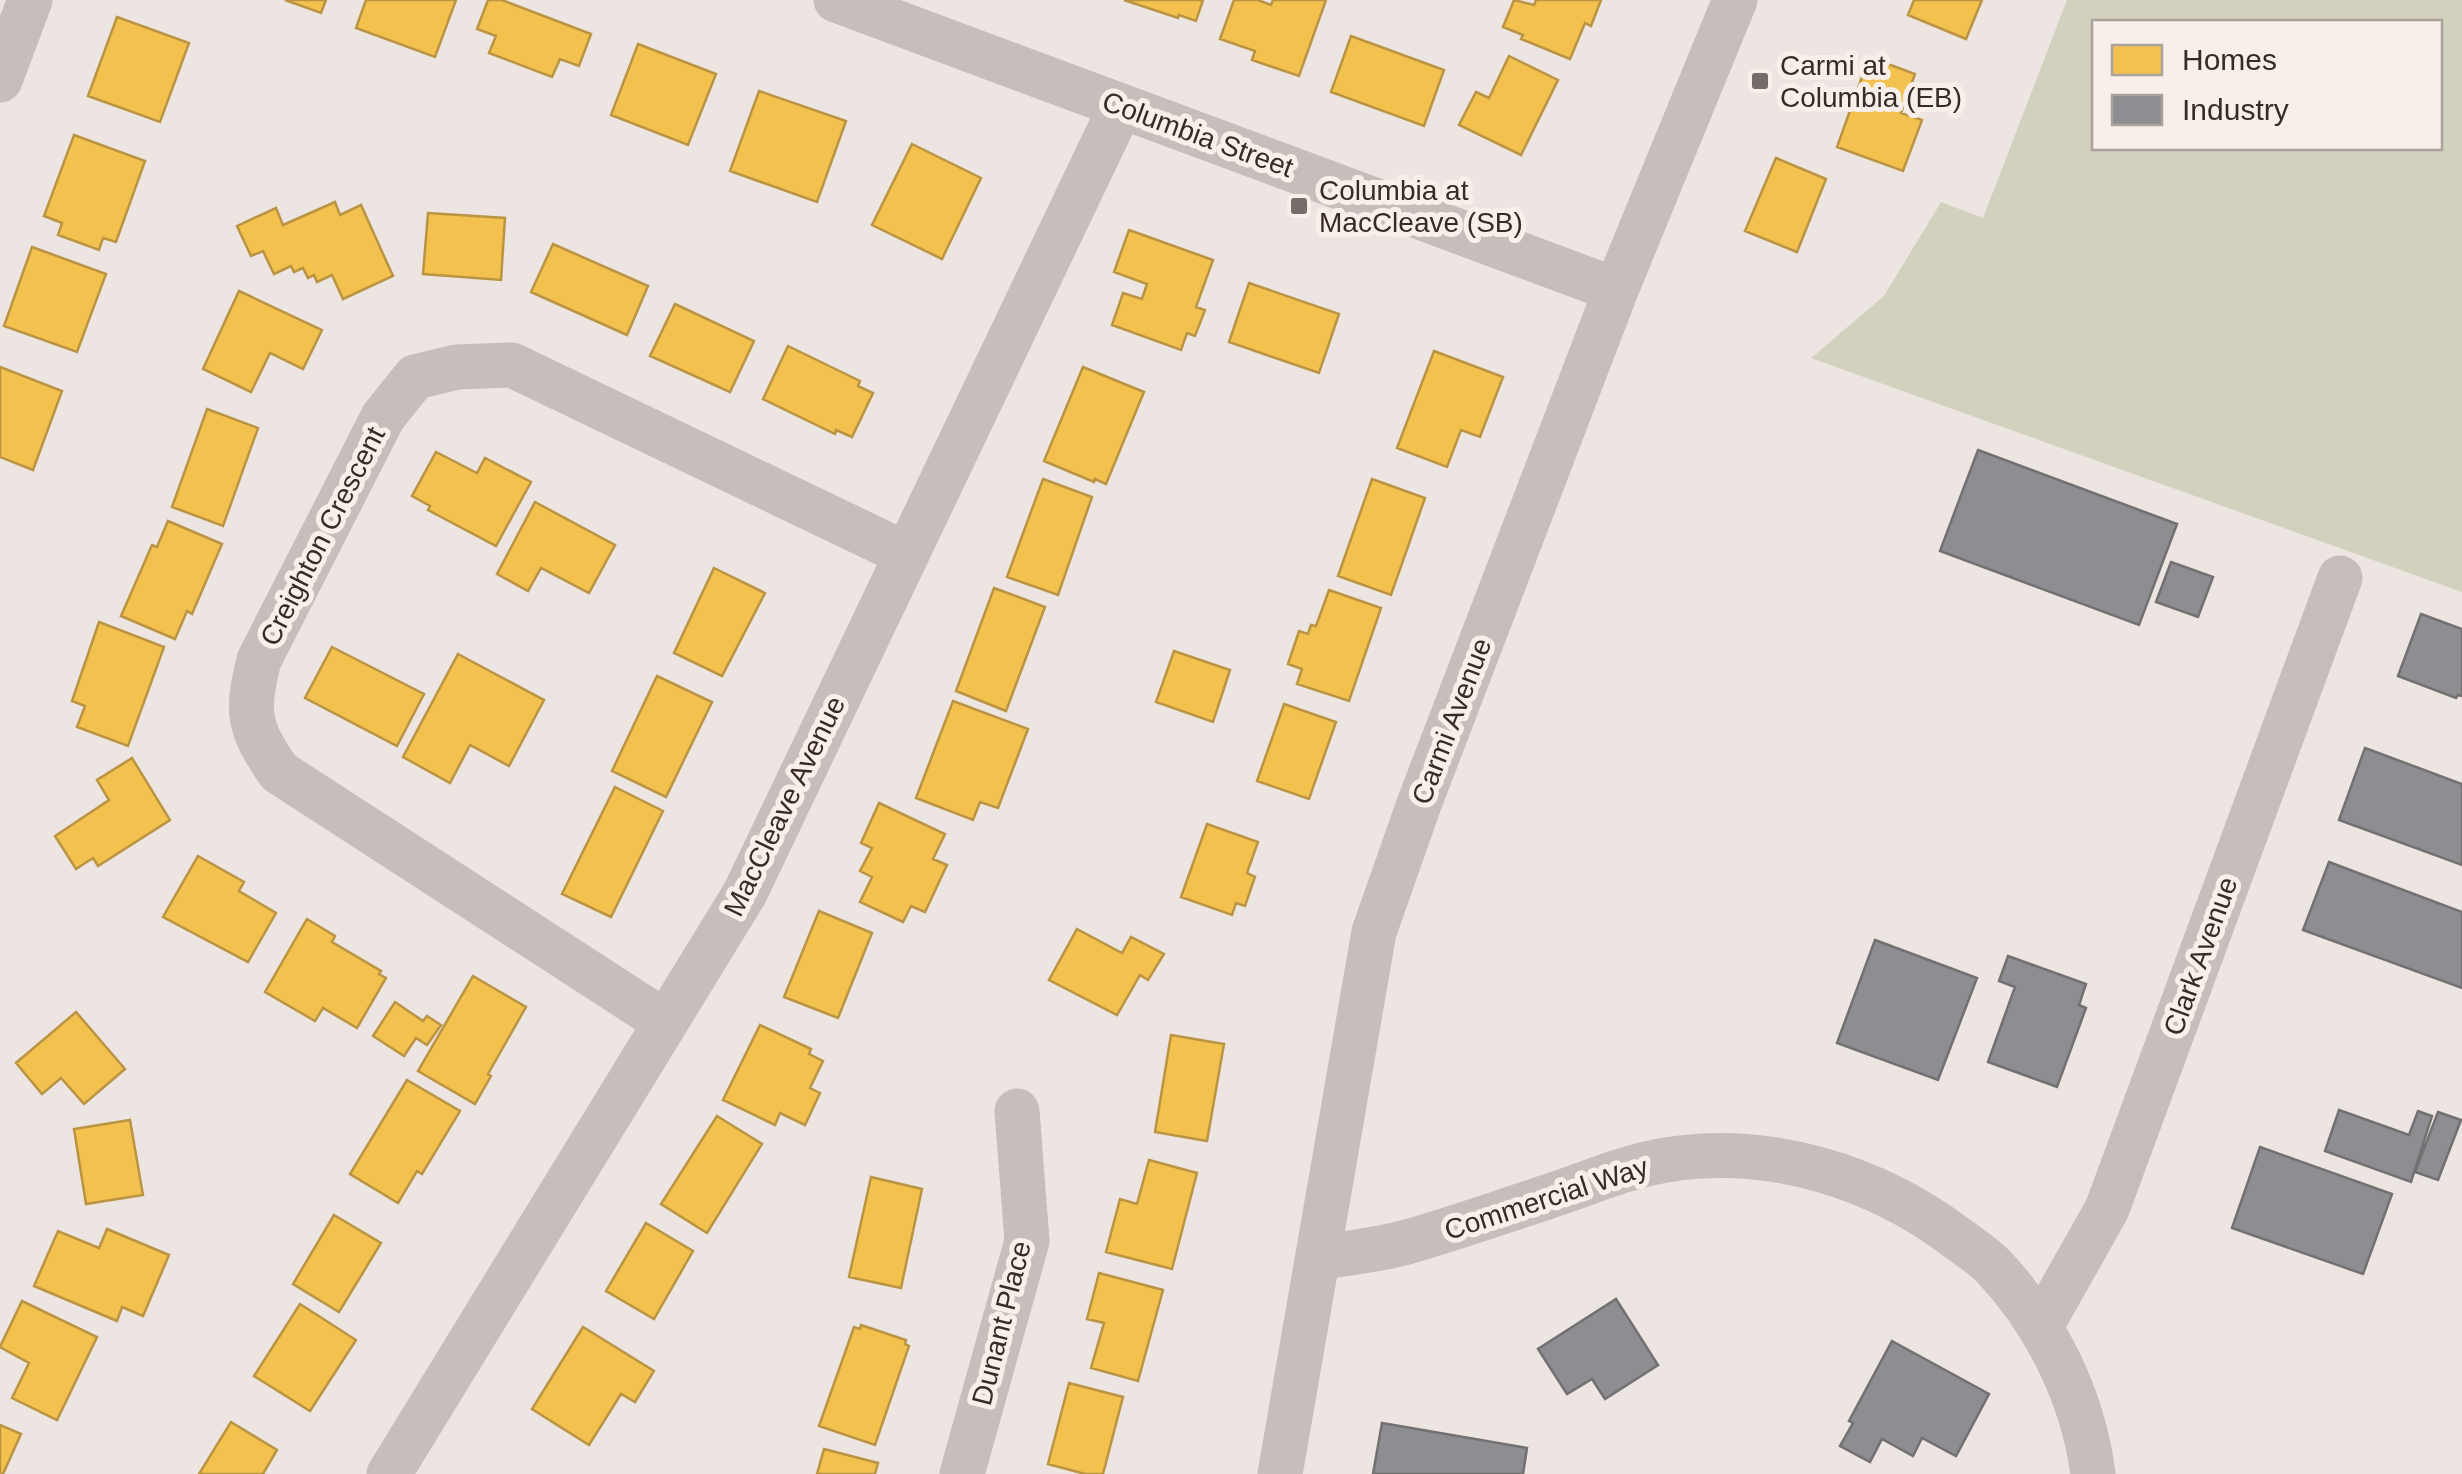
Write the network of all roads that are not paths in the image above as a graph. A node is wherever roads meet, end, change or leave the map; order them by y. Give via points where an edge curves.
1 (30, 0) edge
2 (836, 0) edge
3 (1735, 0) edge
4 (0, 80) edge
5 (1120, 106) junction
6 (1616, 290) junction
7 (906, 554) junction
8 (2340, 578) dead end
9 (665, 1022) junction
10 (1017, 1111) dead end
11 (1318, 1258) junction
12 (2041, 1326) junction
13 (389, 1474) edge
14 (962, 1474) edge
15 (1280, 1474) edge
16 (2093, 1474) edge

1 - 4 street
2 - 5 street, Columbia Street
3 - 6 street, Carmi Avenue
5 - 6 street, Columbia Street
5 - 7 street, MacCleave Avenue
6 - 11 street, Carmi Avenue via 1374,932
7 - 9 street, MacCleave Avenue via 745,893
7 - 9 street, Creighton Crescent via 512,365 457,366 415,378 374,434 258,660 249,702 258,740 279,772
8 - 12 street, Clark Avenue via 2106,1208
9 - 13 street, MacCleave Avenue
10 - 14 street, Dunant Place via 1026,1241
11 - 12 street, Commercial Way via 1403,1243 1612,1172 1703,1155 1746,1155 1799,1164 1886,1194 1991,1264
11 - 15 street, Carmi Avenue
12 - 16 street, Commercial Way via 2074,1397

